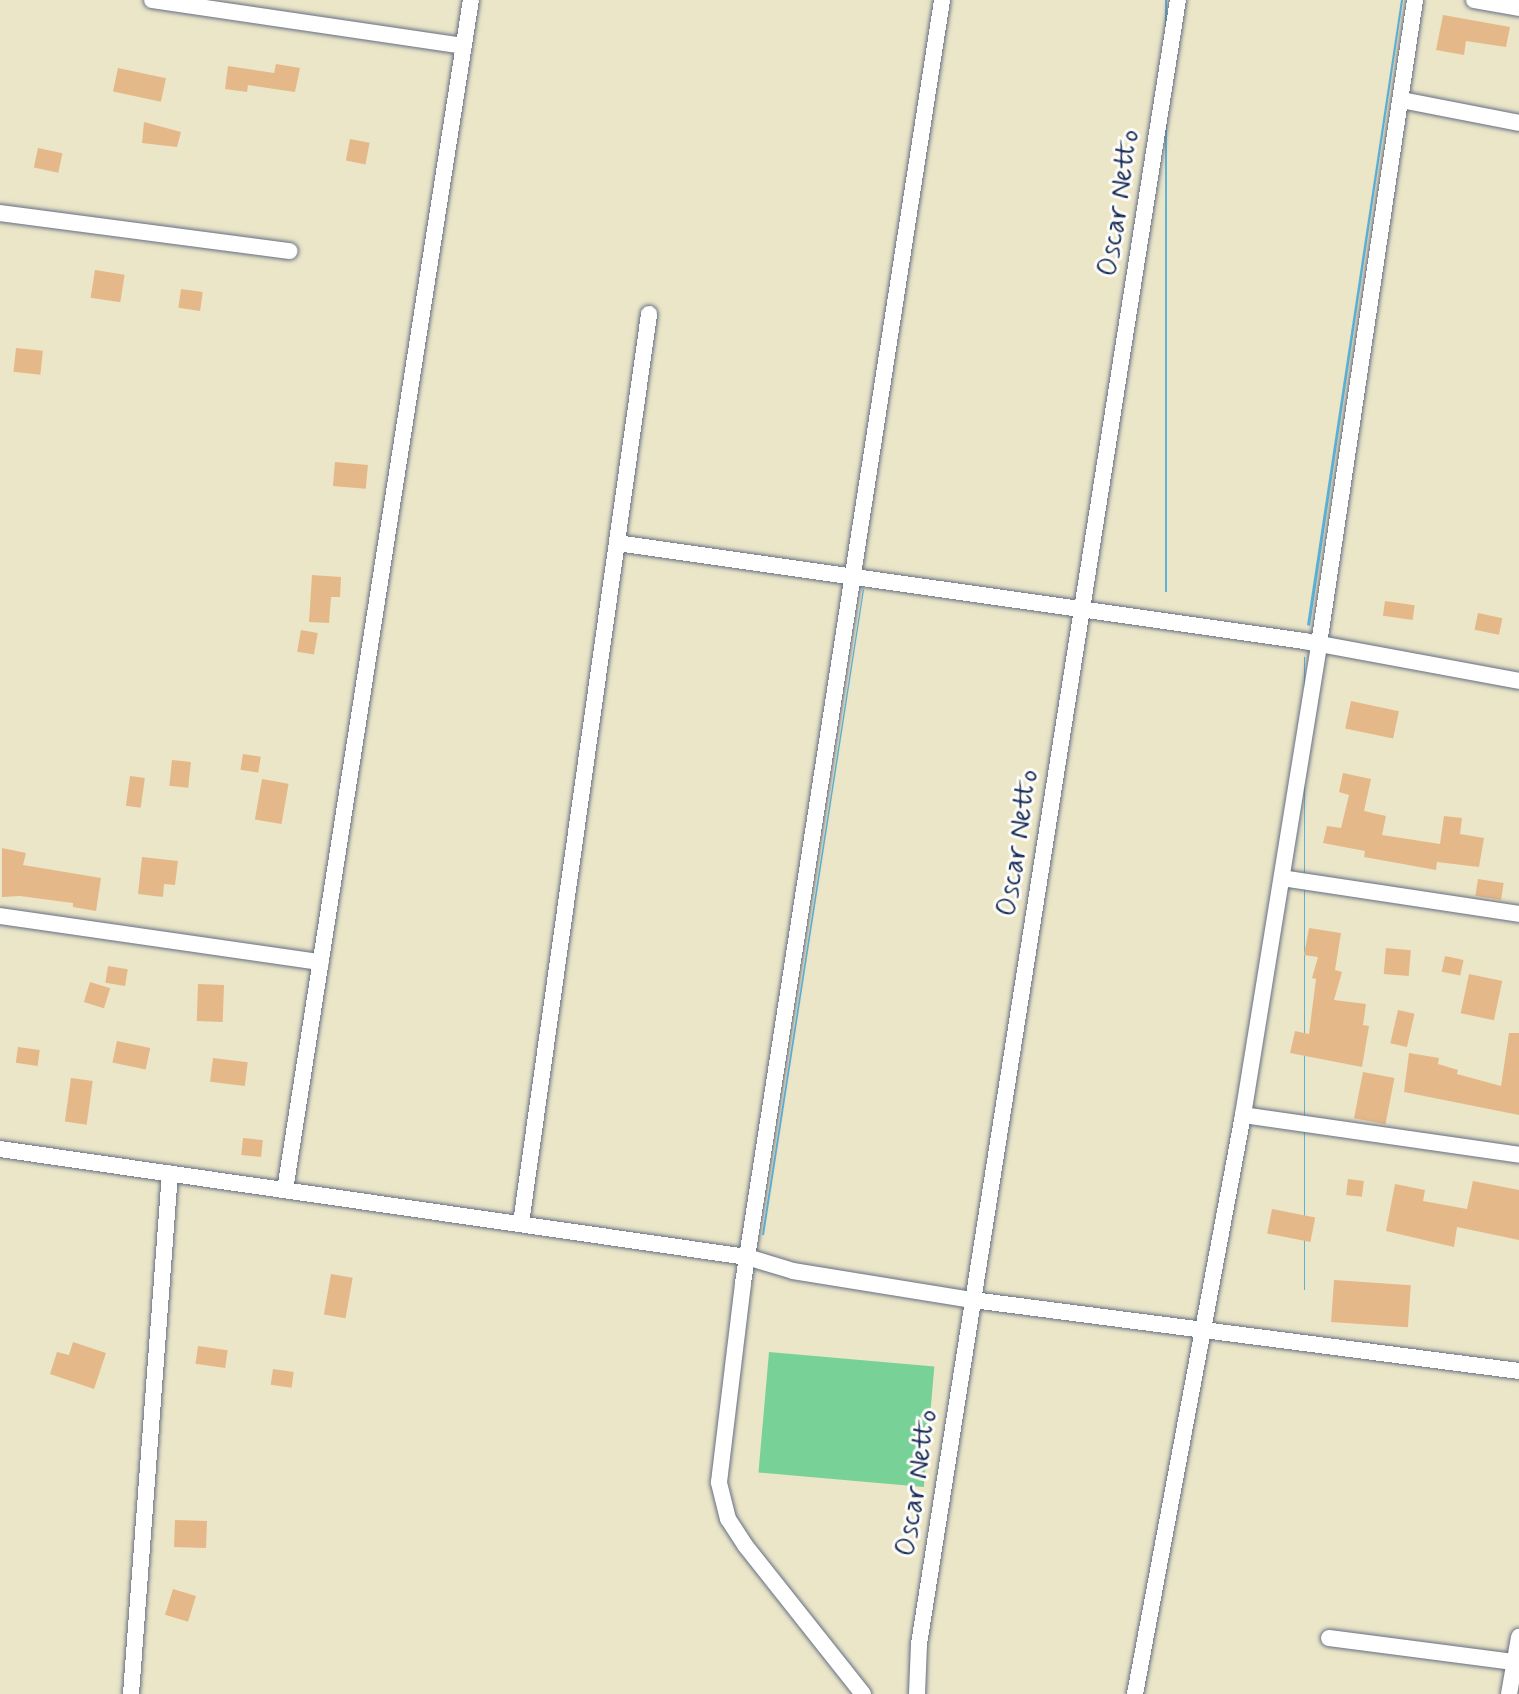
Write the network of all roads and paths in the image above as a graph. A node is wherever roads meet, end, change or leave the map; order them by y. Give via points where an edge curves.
1 (152, 0) edge
2 (471, 0) edge
3 (942, 0) edge
4 (1178, 0) edge
5 (1415, 0) edge
6 (1474, 0) edge
7 (1519, 8) edge
8 (464, 46) junction
9 (1401, 100) junction
10 (1519, 123) edge
11 (0, 213) edge
12 (290, 251) dead end
13 (649, 314) dead end
14 (617, 543) junction
15 (853, 577) junction
16 (1082, 609) junction
17 (1319, 644) junction
18 (1519, 681) edge
19 (1282, 878) junction
20 (1519, 914) edge
21 (0, 916) edge
22 (321, 962) junction
23 (1243, 1115) junction
24 (0, 1149) edge
25 (1519, 1155) edge
26 (170, 1173) junction
27 (285, 1190) junction
28 (521, 1223) junction
29 (747, 1257) junction
30 (973, 1300) junction
31 (1200, 1332) junction
32 (1519, 1371) edge
33 (1519, 1637) edge
34 (1329, 1638) dead end
35 (1515, 1662) junction
36 (131, 1694) edge
37 (863, 1694) edge
38 (917, 1694) edge
39 (1135, 1694) edge
40 (1509, 1694) edge

1 - 8 street
2 - 8 street
3 - 15 street
4 - 16 street, Oscar Netto
5 - 9 street
6 - 7 street
8 - 22 street
9 - 10 street
9 - 17 street
11 - 12 street
13 - 14 street
14 - 15 street
14 - 28 street
15 - 16 street
15 - 29 street
16 - 17 street
16 - 30 street, Oscar Netto
17 - 18 street
17 - 19 street
19 - 20 street
19 - 23 street
21 - 22 street
22 - 27 street
23 - 25 street
23 - 31 street
24 - 26 street
26 - 27 street
26 - 36 street
27 - 28 street
28 - 29 street
29 - 30 street via 793,1271
29 - 37 street via 719,1482 728,1519
30 - 31 street
30 - 38 street, Oscar Netto via 919,1644
31 - 32 street
31 - 39 street
33 - 35 street
34 - 35 street
35 - 40 street

